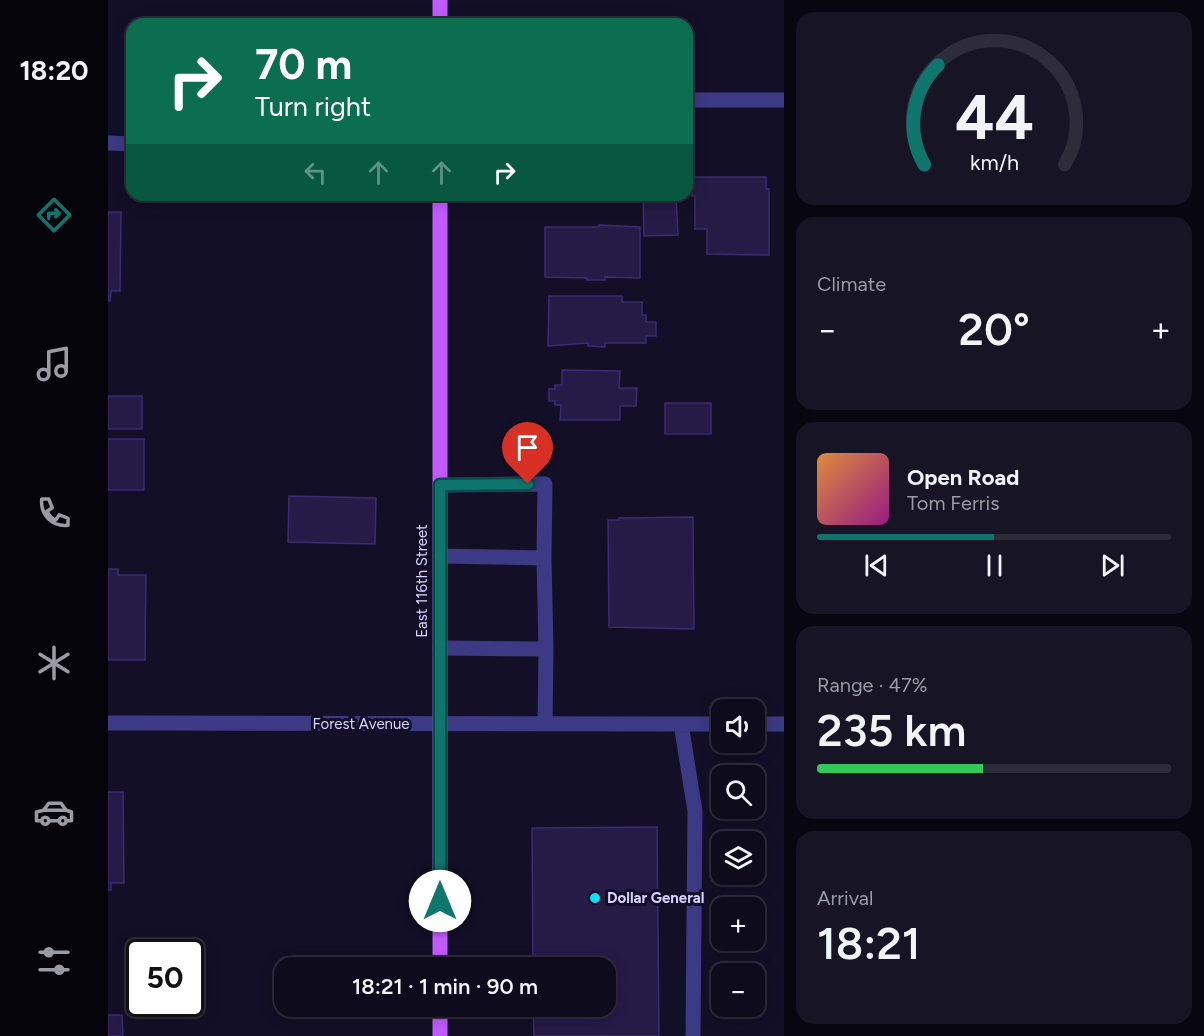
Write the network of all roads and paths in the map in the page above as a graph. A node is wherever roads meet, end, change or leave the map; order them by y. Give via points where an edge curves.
1 (440, 0) edge
2 (440, 18) edge
3 (693, 99) edge
4 (784, 100) edge
5 (108, 144) edge
6 (126, 144) edge
7 (440, 201) edge
8 (440, 485) junction
9 (440, 556) junction
10 (544, 558) junction
11 (440, 648) junction
12 (546, 649) junction
13 (108, 723) edge
14 (440, 724) junction
15 (545, 724) junction
16 (681, 724) junction
17 (711, 724) edge
18 (765, 724) edge
19 (784, 724) edge
20 (440, 957) edge
21 (440, 1017) edge
22 (440, 1036) edge
23 (693, 1036) edge

1 - 2 main road
3 - 4 street
5 - 6 street
7 - 8 main road, East 116th Street
8 - 9 main road, East 116th Street
8 - 10 street via 545,483
9 - 10 street
9 - 11 main road, East 116th Street
10 - 12 street
11 - 12 street
11 - 14 main road, East 116th Street
12 - 15 street
13 - 14 street, Forest Avenue
14 - 15 street, Forest Avenue
14 - 20 main road, East 116th Street
15 - 16 street, Forest Avenue
16 - 17 street, Forest Avenue
16 - 23 street via 695,811
18 - 19 street
21 - 22 main road

